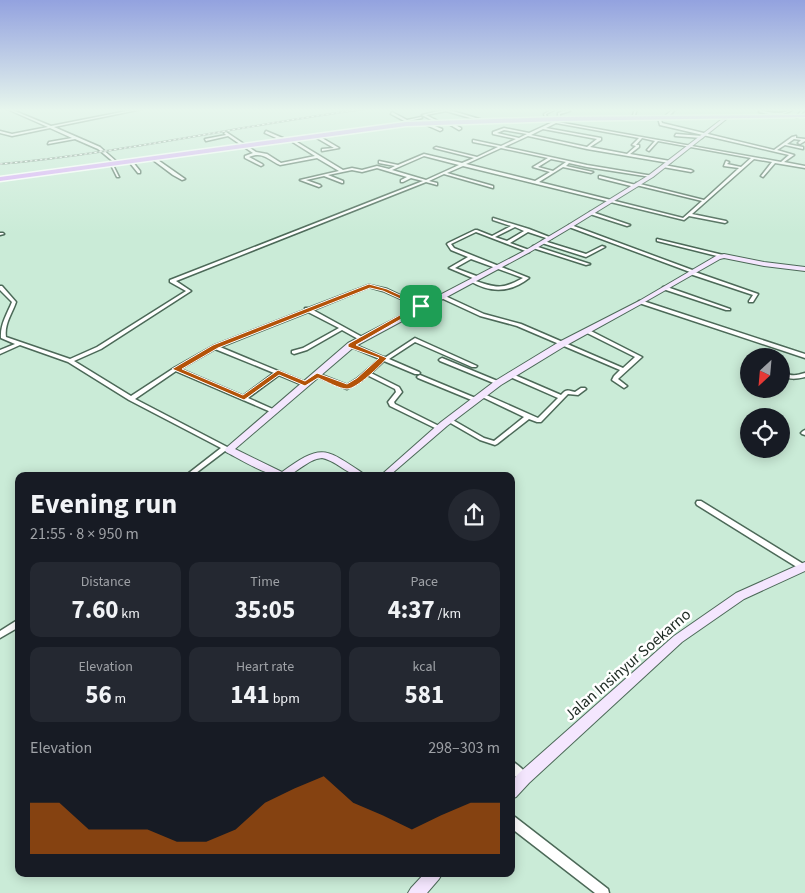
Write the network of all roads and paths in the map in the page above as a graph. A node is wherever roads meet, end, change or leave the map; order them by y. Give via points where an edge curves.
1 (102, 151) edge
2 (208, 151) edge
3 (251, 151) edge
4 (308, 151) edge
5 (447, 151) edge
6 (494, 151) edge
7 (516, 151) edge
8 (601, 151) edge
9 (632, 151) edge
10 (683, 151) edge
11 (717, 151) edge
12 (778, 151) edge
13 (521, 152) joint
14 (608, 152) joint
15 (725, 152) junction
16 (255, 153) junction
17 (627, 155) junction
18 (317, 157) junction
19 (154, 158) junction
20 (478, 158) junction
21 (551, 158) junction
22 (719, 158) dead end
23 (752, 160) junction
24 (131, 162) junction
25 (380, 162) dead end
26 (570, 162) junction
27 (670, 162) junction
28 (727, 162) dead end
29 (774, 162) junction
30 (781, 163) junction
31 (114, 164) junction
32 (260, 165) dead end
33 (462, 165) junction
34 (768, 165) dead end
35 (398, 166) junction
36 (563, 166) junction
37 (664, 166) junction
38 (805, 167) edge
39 (695, 168) dead end
40 (742, 168) junction
41 (388, 170) junction
42 (342, 171) junction
43 (139, 172) dead end
44 (554, 172) junction
45 (591, 172) dead end
46 (444, 173) junction
47 (323, 174) junction
48 (118, 176) dead end
49 (411, 176) junction
50 (651, 176) junction
51 (763, 176) dead end
52 (600, 177) dead end
53 (0, 179) edge
54 (183, 179) dead end
55 (402, 180) dead end
56 (426, 181) junction
57 (342, 182) dead end
58 (535, 182) junction
59 (436, 184) dead end
60 (636, 185) junction
61 (319, 186) dead end
62 (492, 187) dead end
63 (704, 201) junction
64 (609, 202) junction
65 (591, 213) junction
66 (689, 215) junction
67 (494, 219) dead end
68 (725, 222) dead end
69 (628, 225) dead end
70 (514, 226) junction
71 (570, 226) junction
72 (528, 230) junction
73 (492, 237) junction
74 (550, 238) junction
75 (658, 240) dead end
76 (543, 242) junction
77 (507, 243) junction
78 (583, 247) dead end
79 (603, 247) dead end
80 (531, 249) junction
81 (575, 252) junction
82 (722, 256) junction
83 (471, 257) junction
84 (588, 264) dead end
85 (499, 266) junction
86 (805, 269) edge
87 (692, 272) junction
88 (474, 279) junction
89 (0, 287) edge
90 (666, 288) junction
91 (3, 293) edge
92 (442, 296) junction
93 (751, 301) dead end
94 (641, 302) junction
95 (421, 306) junction
96 (728, 309) dead end
97 (307, 310) junction
98 (341, 329) junction
99 (587, 331) junction
100 (728, 332) joint
101 (362, 339) junction
102 (18, 344) junction
103 (562, 344) junction
104 (351, 346) junction
105 (775, 346) joint
106 (215, 347) junction
107 (0, 352) edge
108 (294, 352) dead end
109 (805, 356) edge
110 (385, 358) junction
111 (442, 360) dead end
112 (70, 362) junction
113 (474, 366) dead end
114 (176, 369) junction
115 (624, 370) junction
116 (278, 373) junction
117 (367, 373) junction
118 (317, 375) junction
119 (510, 375) junction
120 (805, 375) edge
121 (790, 378) edge
122 (498, 383) junction
123 (305, 384) junction
124 (624, 386) dead end
125 (583, 389) dead end
126 (482, 395) junction
127 (562, 397) junction
128 (244, 398) junction
129 (131, 399) junction
130 (476, 400) junction
131 (273, 411) junction
132 (529, 416) junction
133 (449, 420) junction
134 (439, 428) junction
135 (227, 449) junction
136 (194, 472) edge
137 (275, 472) edge
138 (289, 472) edge
139 (355, 472) edge
140 (389, 472) edge
141 (698, 504) dead end
142 (804, 567) edge
143 (15, 625) edge
144 (0, 634) edge
145 (515, 770) edge
146 (524, 778) junction
147 (515, 788) edge
148 (515, 824) edge
149 (431, 877) edge
150 (416, 893) edge
151 (604, 893) edge

1 - 31 street
2 - 19 highway
3 - 16 street
4 - 18 street
5 - 20 street
6 - 20 street
7 - 13 street
8 - 14 street
9 - 17 street
10 - 27 street
11 - 15 street
12 - 30 street via 792,155
13 - 21 street
14 - 17 street
15 - 22 street
15 - 23 street
16 - 18 street via 266,155 280,164
16 - 32 street via 246,157
17 - 27 street
18 - 42 street
19 - 24 highway
19 - 54 street
20 - 33 street
21 - 26 street
21 - 44 street via 536,168
23 - 29 street
23 - 34 street
23 - 40 street
24 - 31 highway
24 - 43 street
25 - 35 street
26 - 36 street
26 - 50 street
27 - 37 street
28 - 40 street via 725,165
29 - 30 street
29 - 51 street
30 - 38 street
31 - 48 street
31 - 53 highway
33 - 35 street via 424,155
33 - 46 street
33 - 58 street
35 - 41 street
36 - 44 street
36 - 45 street
37 - 39 street via 689,172
37 - 50 street
40 - 63 street
41 - 42 street via 376,167
41 - 49 street
42 - 47 street
44 - 58 street
46 - 56 street
46 - 62 street
47 - 57 street
47 - 61 street via 302,180
49 - 55 street
49 - 56 street
50 - 60 street
52 - 60 street
56 - 59 street
56 - 112 street via 172,281 188,291 99,348
58 - 64 street
60 - 63 street
60 - 64 street
63 - 66 street
64 - 65 street
64 - 66 street via 678,218
65 - 69 street
65 - 71 street
66 - 68 street
67 - 70 street
70 - 72 street
70 - 73 street
71 - 74 street
71 - 87 street
72 - 74 street
72 - 77 street
73 - 77 street
73 - 83 street via 475,232 449,244 452,249
74 - 76 street
75 - 82 street
76 - 80 street
76 - 81 street
77 - 80 street
78 - 81 street
79 - 81 street via 586,256
80 - 84 street
80 - 85 street
82 - 86 street
82 - 87 street
83 - 85 street
83 - 88 street via 452,268
85 - 88 street
85 - 88 street via 527,278 504,290 491,288
87 - 90 street
87 - 93 street via 756,294
88 - 92 street
89 - 91 street
90 - 94 street
90 - 96 street
91 - 102 street via 14,302 2,323 1,333 4,338
92 - 95 street
92 - 103 street via 482,316 516,324
94 - 99 street
94 - 100 street
95 - 97 street via 371,286
95 - 101 street
97 - 98 street
97 - 106 street
98 - 101 street
98 - 108 street via 305,350
99 - 103 street
99 - 115 street via 639,357
100 - 105 street
101 - 104 street
102 - 107 street
102 - 112 street
103 - 115 street
103 - 119 street
104 - 110 street
104 - 118 street
105 - 109 street
106 - 114 street
106 - 116 street
110 - 113 street via 415,340
110 - 117 street
110 - 130 street
111 - 122 street
112 - 129 street
114 - 128 street
114 - 129 street
115 - 124 street via 615,378
116 - 123 street
116 - 128 street
117 - 118 street via 348,387
117 - 134 street via 397,388 399,392 392,405
118 - 123 street
119 - 122 street
119 - 127 street
120 - 121 street
122 - 126 street
123 - 131 street
125 - 127 street via 576,394 567,392
126 - 130 street
126 - 132 street
127 - 132 street via 541,420
128 - 131 street
129 - 135 street
130 - 133 street
131 - 135 street
132 - 133 street via 495,443
133 - 134 street
134 - 140 street
135 - 136 street
135 - 137 street
138 - 139 street via 312,456 321,454
141 - 142 street
142 - 146 street, Jalan Insinyur Soekarno via 740,596 678,639
143 - 144 street
145 - 146 street
146 - 147 street, Jalan Insinyur Soekarno
148 - 151 street
149 - 150 street

